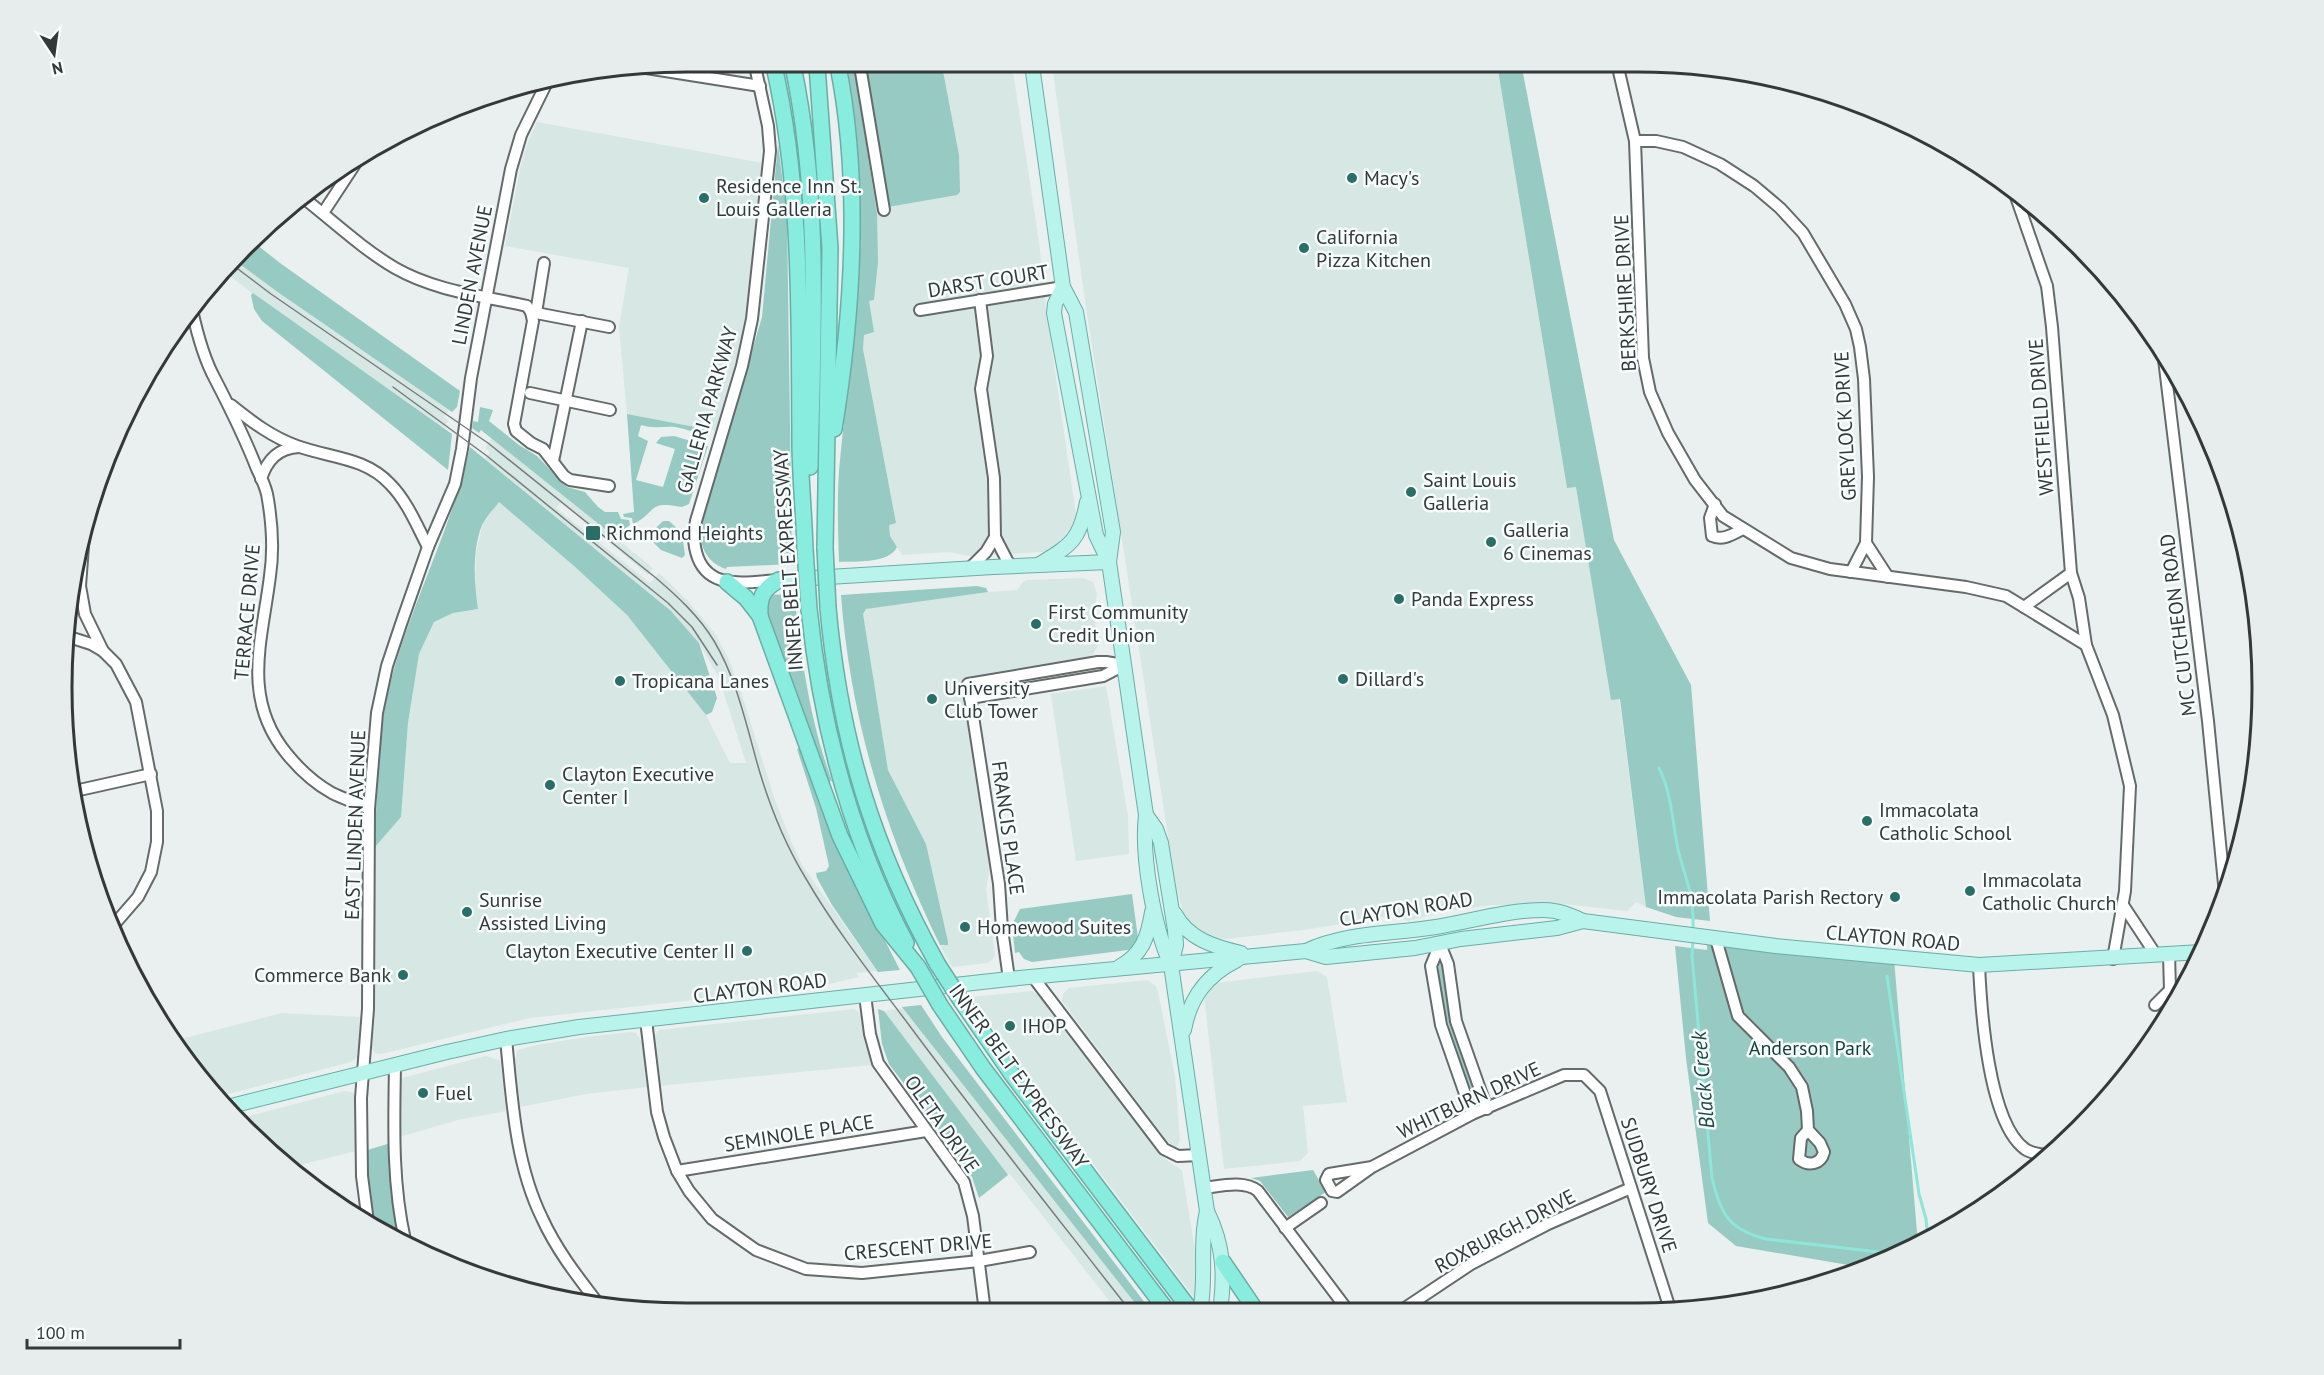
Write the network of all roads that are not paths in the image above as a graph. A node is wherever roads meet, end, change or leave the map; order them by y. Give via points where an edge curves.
1 (674, 72) edge
2 (756, 72) edge
3 (775, 72) edge
4 (794, 72) edge
5 (808, 72) edge
6 (818, 72) edge
7 (839, 72) edge
8 (861, 72) edge
9 (1033, 72) edge
10 (1619, 72) edge
11 (760, 86) junction
12 (543, 89) edge
13 (1635, 141) junction
14 (825, 157) junction
15 (348, 175) edge
16 (309, 202) edge
17 (2019, 206) edge
18 (884, 210) dead end
19 (323, 213) junction
20 (544, 263) dead end
21 (1063, 287) junction
22 (487, 297) junction
23 (980, 300) junction
24 (920, 310) dead end
25 (534, 313) junction
26 (194, 320) edge
27 (582, 321) junction
28 (609, 327) dead end
29 (2166, 373) edge
30 (530, 393) dead end
31 (566, 400) junction
32 (228, 403) junction
33 (610, 410) dead end
34 (299, 447) junction
35 (553, 461) junction
36 (826, 464) junction
37 (261, 479) junction
38 (455, 484) joint
39 (609, 486) dead end
40 (1088, 497) junction
41 (1715, 504) junction
42 (1743, 529) junction
43 (805, 530) junction
44 (995, 537) junction
45 (1866, 543) junction
46 (428, 547) junction
47 (1109, 562) junction
48 (1038, 565) junction
49 (1010, 566) junction
50 (970, 568) junction
51 (1851, 572) junction
52 (2071, 573) junction
53 (1888, 577) junction
54 (779, 580) junction
55 (727, 582) junction
56 (80, 588) edge
57 (2024, 607) junction
58 (760, 616) junction
59 (74, 639) edge
60 (2086, 645) junction
61 (103, 651) junction
62 (1124, 665) junction
63 (970, 698) junction
64 (151, 774) junction
65 (81, 790) edge
66 (369, 808) junction
67 (1146, 815) junction
68 (2223, 873) edge
69 (1154, 901) junction
70 (2123, 905) junction
71 (1171, 906) junction
72 (118, 920) edge
73 (1583, 921) junction
74 (1712, 939) junction
75 (1440, 944) junction
76 (1306, 951) junction
77 (2192, 953) edge
78 (2162, 955) junction
79 (1251, 956) junction
80 (2114, 959) junction
81 (1171, 965) junction
82 (1979, 965) junction
83 (918, 967) junction
84 (1114, 969) junction
85 (1033, 976) junction
86 (1009, 979) junction
87 (2173, 990) edge
88 (865, 995) junction
89 (2170, 996) edge
90 (2154, 1005) dead end
91 (646, 1020) junction
92 (506, 1039) junction
93 (1182, 1041) junction
94 (395, 1065) junction
95 (364, 1072) junction
96 (1584, 1076) joint
97 (236, 1105) edge
98 (1487, 1108) junction
99 (1472, 1114) junction
100 (1808, 1130) dead end
101 (926, 1131) junction
102 (2038, 1153) edge
103 (1199, 1155) junction
104 (1372, 1167) junction
105 (677, 1171) junction
106 (1204, 1188) junction
107 (1631, 1188) junction
108 (1321, 1203) dead end
109 (1207, 1211) junction
110 (367, 1213) edge
111 (1285, 1228) junction
112 (404, 1234) edge
113 (1030, 1252) dead end
114 (978, 1261) junction
115 (1223, 1262) junction
116 (592, 1295) edge
117 (1668, 1302) edge
118 (984, 1303) edge
119 (1161, 1303) edge
120 (1189, 1303) edge
121 (1197, 1303) edge
122 (1221, 1303) edge
123 (1251, 1303) edge
124 (1342, 1303) edge
125 (1413, 1303) edge

1 - 11 street
2 - 11 street, GALLERIA PARKWAY
3 - 43 highway, INNER BELT EXPRESSWAY via 795,200
4 - 43 highway via 807,148 814,251 810,470
5 - 14 highway
6 - 14 highway
7 - 36 highway via 848,145 850,256 839,396
8 - 18 street
9 - 21 main road
10 - 13 street, BERKSHIRE DRIVE
11 - 55 street, GALLERIA PARKWAY via 770,151 752,320 693,532 703,569 715,579
12 - 22 street, LINDEN AVENUE via 521,135 511,169
13 - 41 street, BERKSHIRE DRIVE via 1643,358 1650,392 1688,468
13 - 45 street, GREYLOCK DRIVE via 1683,147 1754,186 1803,233 1822,262 1856,329 1860,346 1868,477
14 - 36 highway, INNER BELT EXPRESSWAY via 830,248
15 - 19 street
16 - 19 street
17 - 52 street, WESTFIELD DRIVE via 2047,286
19 - 22 street via 396,269 446,288
20 - 25 street
21 - 23 street, DARST COURT
21 - 40 main road via 1054,313
21 - 47 main road via 1078,322 1113,532
22 - 25 street via 527,306
22 - 38 street, LINDEN AVENUE
23 - 24 street, DARST COURT
23 - 44 street via 987,356 981,389 994,478
25 - 27 street
25 - 35 street via 514,424 520,435 543,449
26 - 32 street, TERRACE DRIVE via 200,344
27 - 28 street
27 - 31 street
29 - 68 street, MC CUTCHEON ROAD
30 - 31 street
31 - 33 street
31 - 35 street
32 - 34 street via 277,438
32 - 37 street, TERRACE DRIVE
34 - 37 street via 278,452 268,462
34 - 46 street via 349,459 389,482
35 - 39 street via 570,480
36 - 120 highway, INNER BELT EXPRESSWAY, bridge via 828,608 838,693 865,802 892,875 938,965 1011,1073
37 - 66 street, TERRACE DRIVE via 273,550 257,669 259,697 267,722 303,773 332,792
38 - 46 street, EAST LINDEN AVENUE
40 - 47 main road via 1098,542
40 - 48 main road via 1084,517 1069,546
41 - 42 street, BERKSHIRE DRIVE via 1723,516
41 - 42 street via 1710,518 1712,536 1730,536
42 - 51 street, BERKSHIRE DRIVE via 1791,558
43 - 83 highway, INNER BELT EXPRESSWAY, bridge via 809,609 820,689 841,780 879,886
44 - 49 street
44 - 50 street
45 - 51 street, GREYLOCK DRIVE
45 - 53 street
46 - 66 street, EAST LINDEN AVENUE via 387,666 378,713
47 - 48 main road
47 - 62 main road
48 - 49 main road
49 - 50 main road
50 - 54 main road
51 - 53 street, BERKSHIRE DRIVE
52 - 57 street
52 - 60 street, WESTFIELD DRIVE
53 - 57 street, BERKSHIRE DRIVE via 1966,586 2006,596
54 - 55 street
54 - 58 highway via 766,588 760,598
55 - 58 highway
56 - 61 street via 85,614
57 - 60 street, BERKSHIRE DRIVE
58 - 83 highway via 840,836 883,924
59 - 61 street
60 - 70 street via 2113,715 2130,786
61 - 64 street via 116,664 136,702
62 - 63 street via 1102,676
62 - 63 street, FRANCIS PLACE via 1098,662 968,684
62 - 67 main road
63 - 86 street, FRANCIS PLACE via 999,884
64 - 65 street
64 - 72 street via 157,811 152,872 138,897
66 - 95 street, EAST LINDEN AVENUE
67 - 69 main road via 1144,847
67 - 71 main road via 1161,843
69 - 81 main road via 1159,933
69 - 84 main road via 1142,947 1134,958
70 - 78 street
70 - 80 street
71 - 79 main road via 1191,934 1204,942
71 - 81 main road via 1176,945
73 - 74 main road, CLAYTON ROAD
73 - 75 main road, CLAYTON ROAD
73 - 76 main road, CLAYTON ROAD via 1560,911 1492,915 1325,942
74 - 82 main road, CLAYTON ROAD
74 - 100 street via 1738,1016 1789,1067 1802,1087
75 - 76 main road, CLAYTON ROAD via 1326,957
75 - 98 street via 1448,964 1456,1021
75 - 99 street via 1431,966 1440,1025
76 - 79 main road, CLAYTON ROAD
77 - 78 main road, CLAYTON ROAD
78 - 80 main road, CLAYTON ROAD
78 - 87 street
79 - 81 main road, CLAYTON ROAD
79 - 93 main road via 1224,966 1202,986 1188,1011
80 - 82 main road, CLAYTON ROAD
81 - 84 main road, CLAYTON ROAD
81 - 93 main road
82 - 102 street via 1990,1067 2006,1127 2026,1150
83 - 119 highway, INNER BELT EXPRESSWAY, bridge via 983,1068
84 - 85 main road, CLAYTON ROAD
85 - 86 main road, CLAYTON ROAD
85 - 103 street via 1164,1149 1178,1156
86 - 88 main road, CLAYTON ROAD
88 - 91 main road, CLAYTON ROAD
88 - 101 street, OLETA DRIVE via 878,1063
89 - 90 street
91 - 92 main road, CLAYTON ROAD
91 - 105 street, CRESCENT DRIVE via 657,1112
92 - 94 main road, CLAYTON ROAD
92 - 116 street via 515,1125 531,1189 558,1248
93 - 103 main road
94 - 95 main road, CLAYTON ROAD
94 - 112 street via 394,1176
95 - 97 main road, CLAYTON ROAD
95 - 110 street, EAST LINDEN AVENUE via 361,1152
96 - 98 street, WHITBURN DRIVE via 1564,1076
96 - 107 street, SUDBURY DRIVE via 1600,1091
98 - 99 street, WHITBURN DRIVE
99 - 104 street, WHITBURN DRIVE
101 - 105 street, SEMINOLE PLACE
101 - 114 street, OLETA DRIVE via 964,1182
103 - 106 main road
104 - 104 street, WHITBURN DRIVE via 1334,1193 1326,1180 1329,1174
105 - 114 street, CRESCENT DRIVE via 712,1219 756,1250 806,1269 862,1273
106 - 109 main road
106 - 111 street via 1254,1188 1264,1196
107 - 117 street, SUDBURY DRIVE
107 - 125 street, ROXBURGH DRIVE via 1548,1224 1472,1264
108 - 111 street
109 - 115 main road via 1220,1242
109 - 121 main road via 1204,1284
111 - 124 street
113 - 114 street, CRESCENT DRIVE
114 - 118 street, OLETA DRIVE
115 - 122 main road
115 - 123 highway

